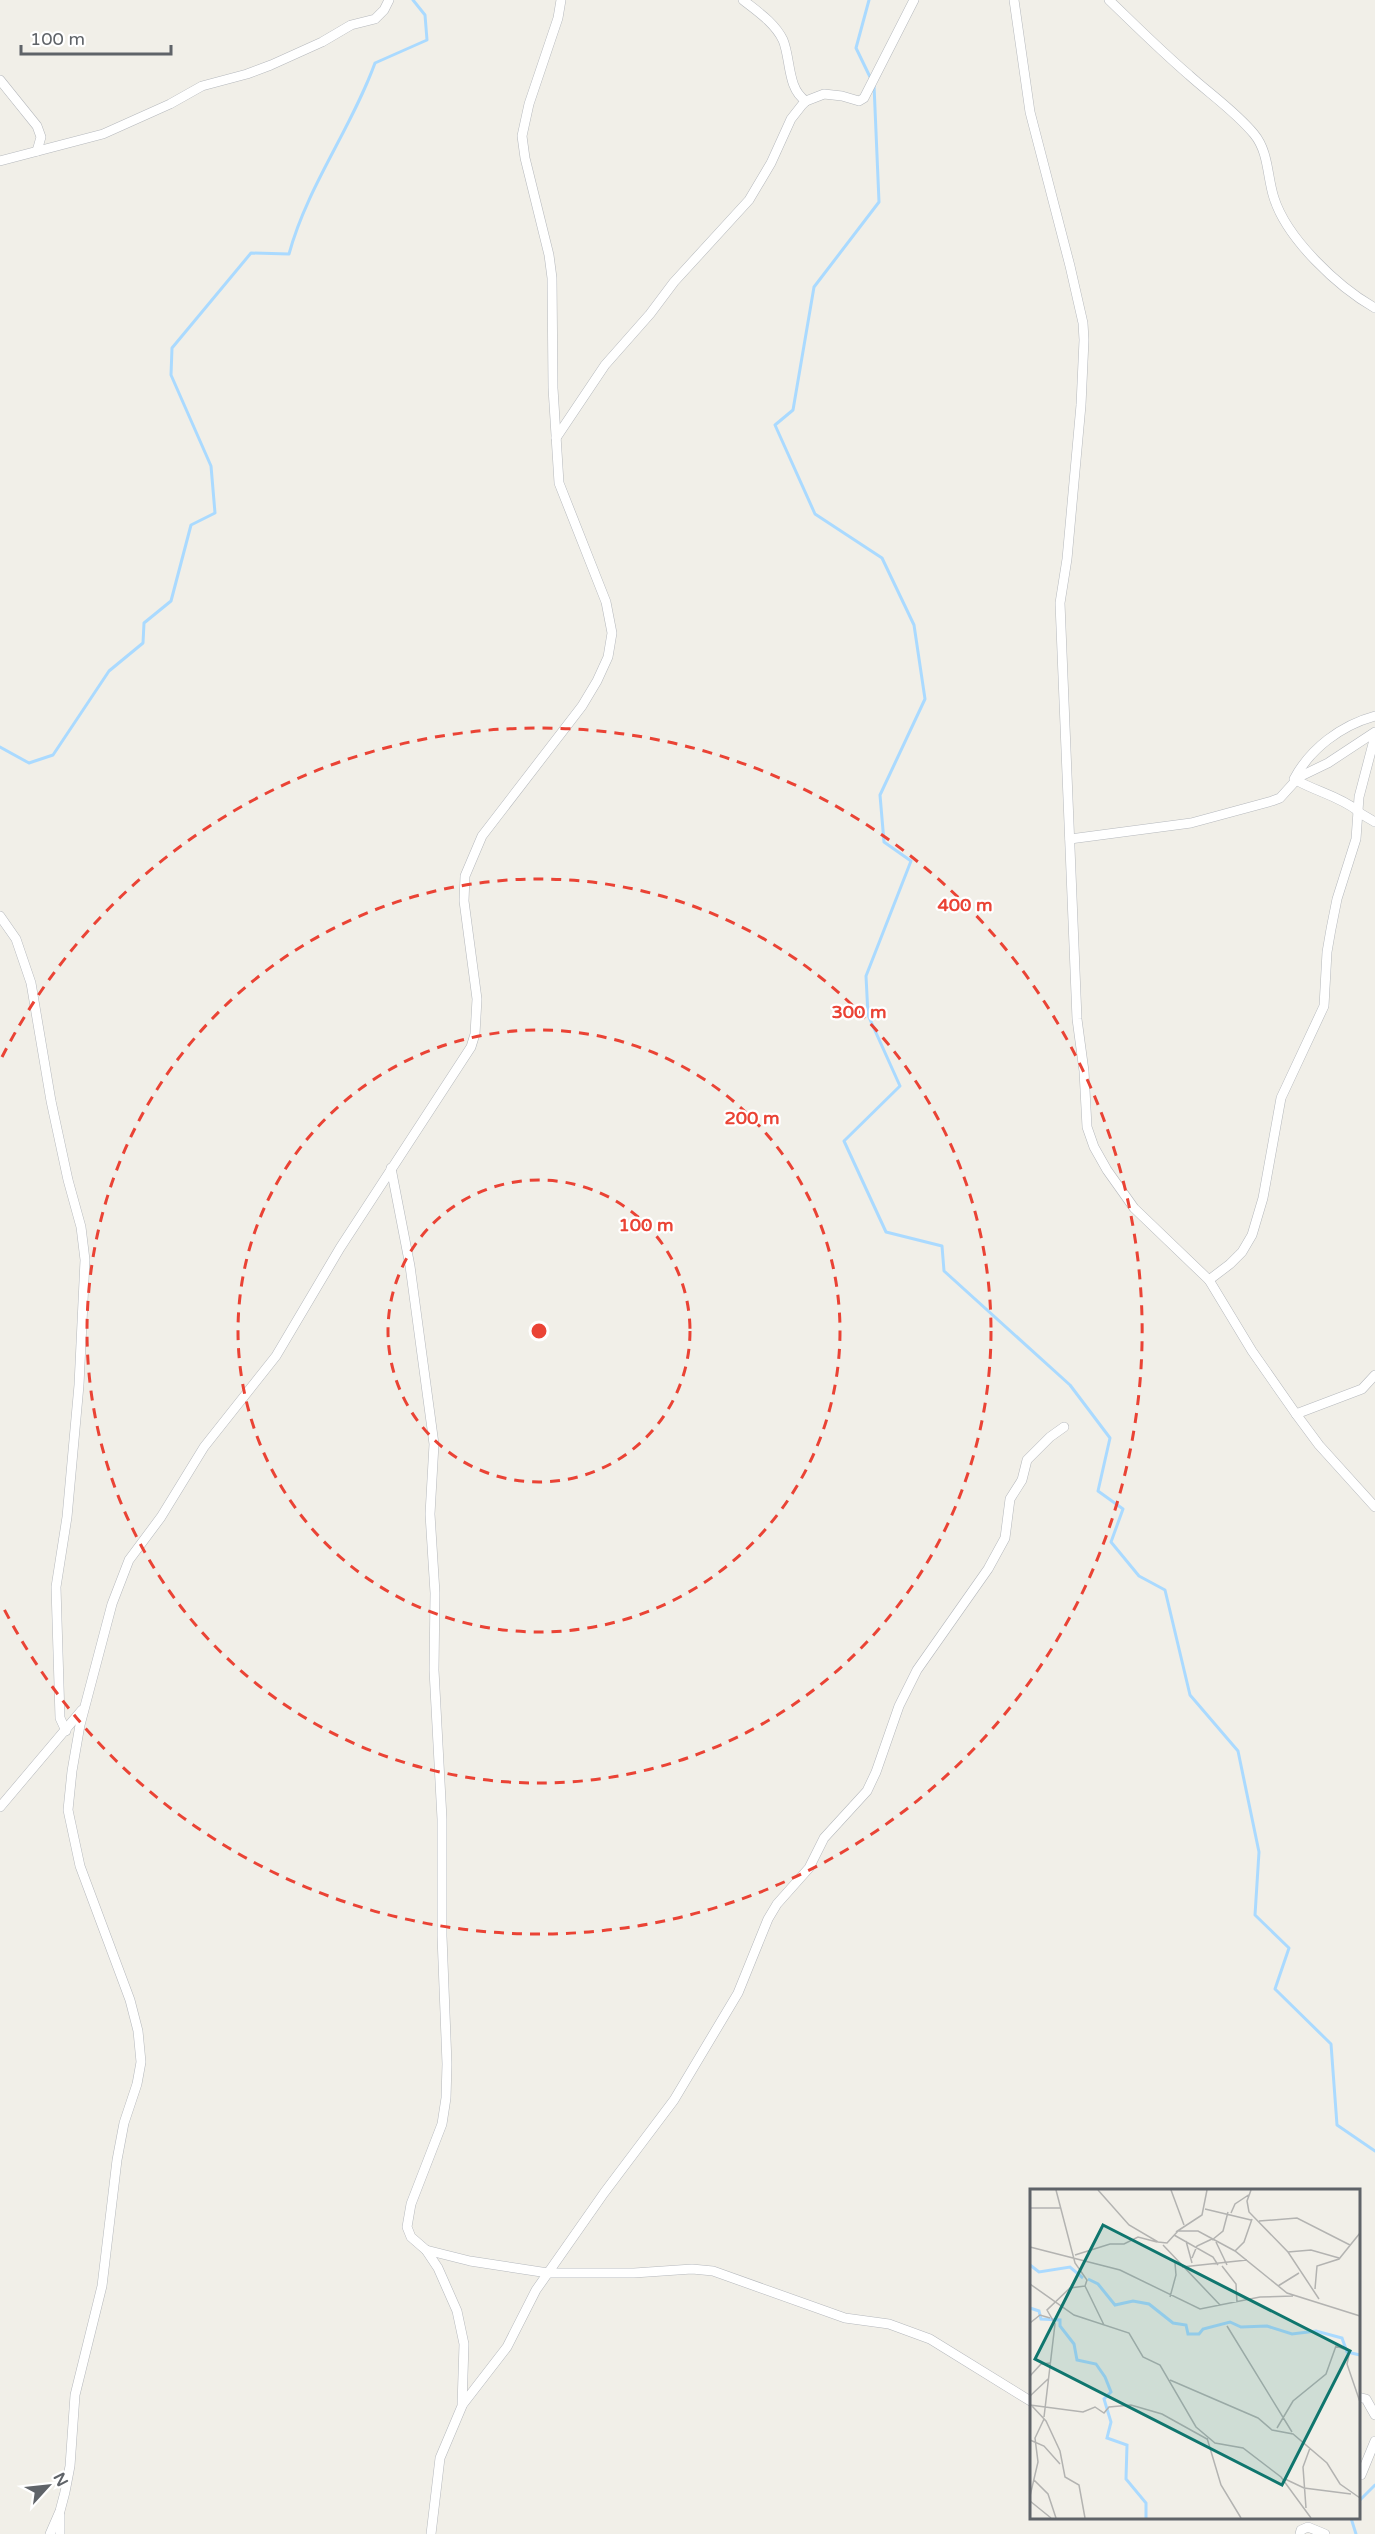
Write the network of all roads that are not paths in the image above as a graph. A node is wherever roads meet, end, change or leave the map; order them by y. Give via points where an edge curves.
1 (389, 0) edge
2 (561, 0) edge
3 (743, 0) edge
4 (914, 0) edge
5 (1014, 0) edge
6 (1109, 0) edge
7 (0, 81) edge
8 (806, 101) junction
9 (37, 151) junction
10 (0, 161) edge
11 (1375, 308) edge
12 (556, 438) junction
13 (1375, 716) edge
14 (1375, 734) edge
15 (1294, 782) junction
16 (1358, 812) junction
17 (1375, 822) edge
18 (1070, 839) junction
19 (0, 916) edge
20 (391, 1168) junction
21 (1209, 1280) junction
22 (1375, 1375) edge
23 (1296, 1414) junction
24 (1064, 1427) dead end
25 (1375, 1508) edge
26 (87, 1703) junction
27 (66, 1731) junction
28 (0, 1807) edge
29 (426, 2250) junction
30 (548, 2273) junction
31 (1360, 2397) edge
32 (1030, 2401) edge
33 (462, 2406) junction
34 (1375, 2415) edge
35 (1375, 2441) edge
36 (1361, 2475) dead end
37 (60, 2511) junction
38 (50, 2534) edge
39 (60, 2534) edge
40 (431, 2534) edge
41 (1300, 2534) edge
42 (1325, 2534) edge

1 - 9 street via 375,19 351,25 271,65 202,86 103,134
2 - 12 street via 522,136 552,278
3 - 8 street via 779,33 795,90
4 - 8 street via 862,101 824,94
5 - 18 street via 1030,112 1083,323 1082,394 1060,603
6 - 11 street via 1253,132 1261,142 1274,198 1285,224 1334,277
7 - 9 street via 38,126 41,137
8 - 12 street via 791,119 749,200 605,365
9 - 10 street
12 - 20 street via 559,483 606,602 612,633 608,657 582,706 482,836 465,876 464,901 476,979 475,1034 460,1066
13 - 15 street via 1348,727 1320,746
14 - 15 street
14 - 16 street
15 - 16 street via 1340,799
15 - 18 street via 1280,798 1191,823
16 - 17 street
16 - 21 street via 1356,839 1337,899 1329,941 1324,1006 1281,1098 1257,1221 1242,1252
18 - 21 street via 1077,1019 1089,1134 1107,1170 1134,1208
19 - 27 street via 16,939 31,983 85,1260 78,1394 67,1517 56,1587 60,1718
20 - 26 street via 276,1356 215,1431 129,1560 114,1596
20 - 29 street via 410,1266 435,1451 429,1514 435,1593 447,2064 442,2124 408,2214 409,2232
21 - 23 street
22 - 23 street via 1362,1389
23 - 25 street
24 - 30 street via 1027,1460 1022,1480 1010,1499 1005,1538 988,1569 916,1670 867,1791 824,1838 808,1868 777,1904 738,1993 674,2100
26 - 27 street
26 - 37 street via 72,1771 68,1810 71,1830 87,1890 130,2000 141,2062 117,2160 106,2262 76,2386 70,2466
27 - 28 street
29 - 30 street
29 - 33 street via 445,2282 461,2327
30 - 32 street via 692,2269 719,2273 845,2318 888,2324 930,2339
30 - 33 street via 525,2308 507,2347
31 - 34 street via 1366,2399
33 - 40 street via 440,2458
35 - 36 street
37 - 38 street
37 - 39 street
41 - 42 street via 1308,2528

